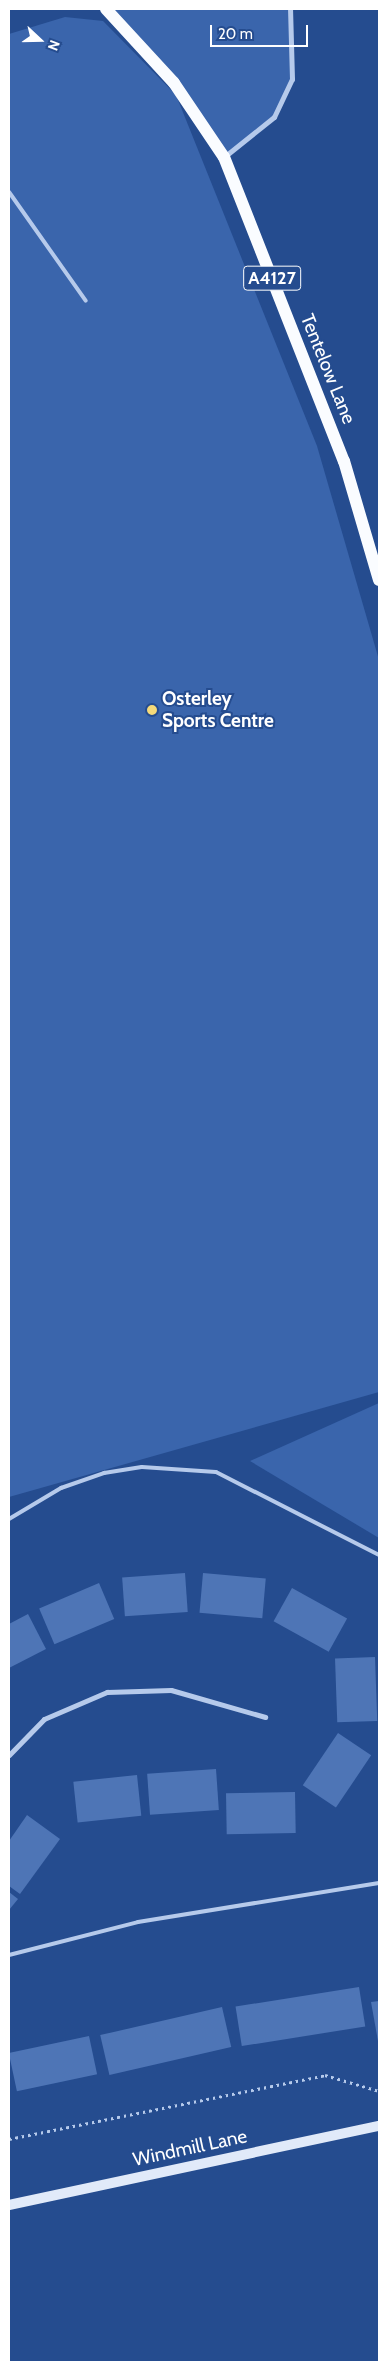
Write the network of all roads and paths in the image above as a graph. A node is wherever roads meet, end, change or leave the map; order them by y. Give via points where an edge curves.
1 (106, 9) edge
2 (290, 9) edge
3 (224, 157) junction
4 (9, 192) edge
5 (86, 301) dead end
6 (379, 580) edge
7 (9, 1519) edge
8 (379, 1555) edge
9 (265, 1717) dead end
10 (9, 1755) edge
11 (379, 1883) edge
12 (9, 1955) edge
13 (379, 2091) edge
14 (379, 2126) edge
15 (9, 2139) edge
16 (9, 2205) edge

1 - 3 main road, Tentelow Lane / A4127 via 174,83
2 - 3 street via 292,79 274,117
3 - 6 main road, Tentelow Lane / A4127 via 344,461
4 - 5 lane
7 - 8 lane via 61,1488 104,1473 142,1467 216,1472
9 - 10 street via 171,1690 107,1692 44,1719
11 - 12 lane via 138,1922
13 - 15 path via 325,2075
14 - 16 main road, Windmill Lane

